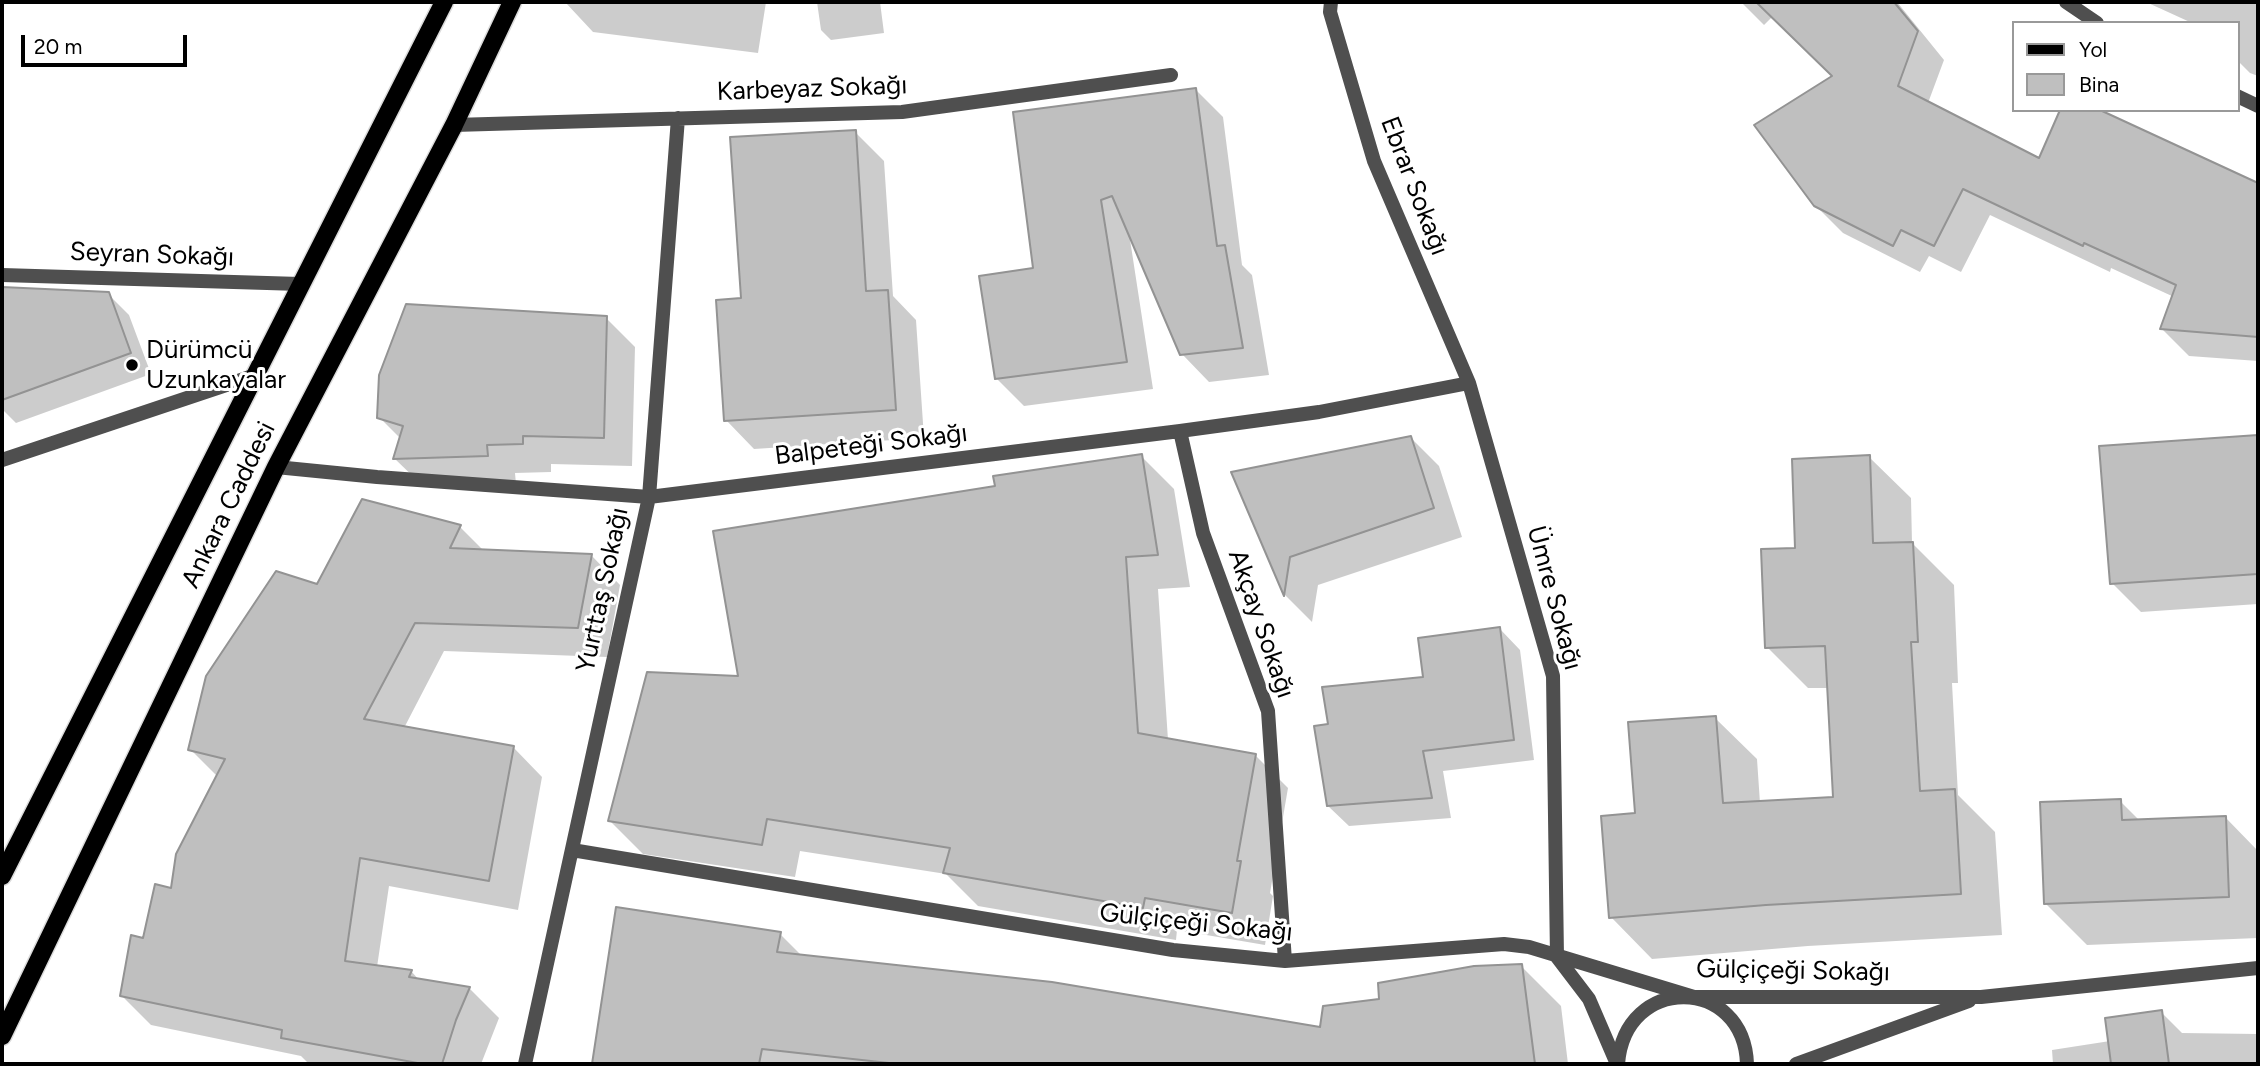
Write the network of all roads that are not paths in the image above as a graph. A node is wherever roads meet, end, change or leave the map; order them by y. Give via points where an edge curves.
1 (444, 2) edge
2 (512, 2) edge
3 (1331, 2) edge
4 (2066, 2) edge
5 (2094, 21) edge
6 (1171, 75) dead end
7 (2239, 97) edge
8 (2258, 106) edge
9 (678, 118) junction
10 (454, 125) junction
11 (2, 275) edge
12 (300, 284) junction
13 (253, 376) junction
14 (1469, 383) junction
15 (1180, 431) junction
16 (2, 460) edge
17 (276, 467) junction
18 (649, 497) junction
19 (572, 850) junction
20 (4, 868) edge
21 (1557, 957) junction
22 (1285, 961) junction
23 (2258, 968) edge
24 (1981, 996) junction
25 (1693, 998) junction
26 (2, 1036) edge
27 (525, 1064) edge
28 (1617, 1064) edge
29 (1747, 1064) edge
30 (1796, 1064) edge

1 - 12 main road, Ankara Caddesi
2 - 10 main road, Ankara Caddesi
3 - 14 street, Ebrar Sokağı via 1330,12 1374,162
4 - 5 street
6 - 9 street, Karbeyaz Sokağı via 902,112
7 - 8 street
9 - 10 street, Karbeyaz Sokağı
9 - 18 street, Yurttaş Sokağı
10 - 17 main road, Ankara Caddesi
11 - 12 street, Seyran Sokağı
12 - 13 main road, Ankara Caddesi
13 - 16 street
13 - 20 main road, Ankara Caddesi
14 - 15 street, Balpeteği Sokağı via 1319,412
14 - 21 street, Ümre Sokağı via 1553,676
15 - 18 street, Balpeteği Sokağı
15 - 22 street, Akçay Sokağı via 1203,533 1268,711
17 - 18 street, Balpeteği Sokağı
17 - 26 main road, Ankara Caddesi
18 - 19 street, Yurttaş Sokağı
19 - 22 street, Gülçiçeği Sokağı via 1173,950
19 - 27 street, Yurttaş Sokağı
21 - 22 street, Gülçiçeği Sokağı via 1504,944
21 - 25 street, Gülçiçeği Sokağı
21 - 28 street via 1588,999
23 - 24 street, Gülçiçeği Sokağı
24 - 25 street, Gülçiçeği Sokağı
24 - 30 street, Gülçiçeği Sokağı
25 - 28 street via 1655,1003 1639,1014 1626,1029
25 - 29 street via 1728,1015 1740,1032

